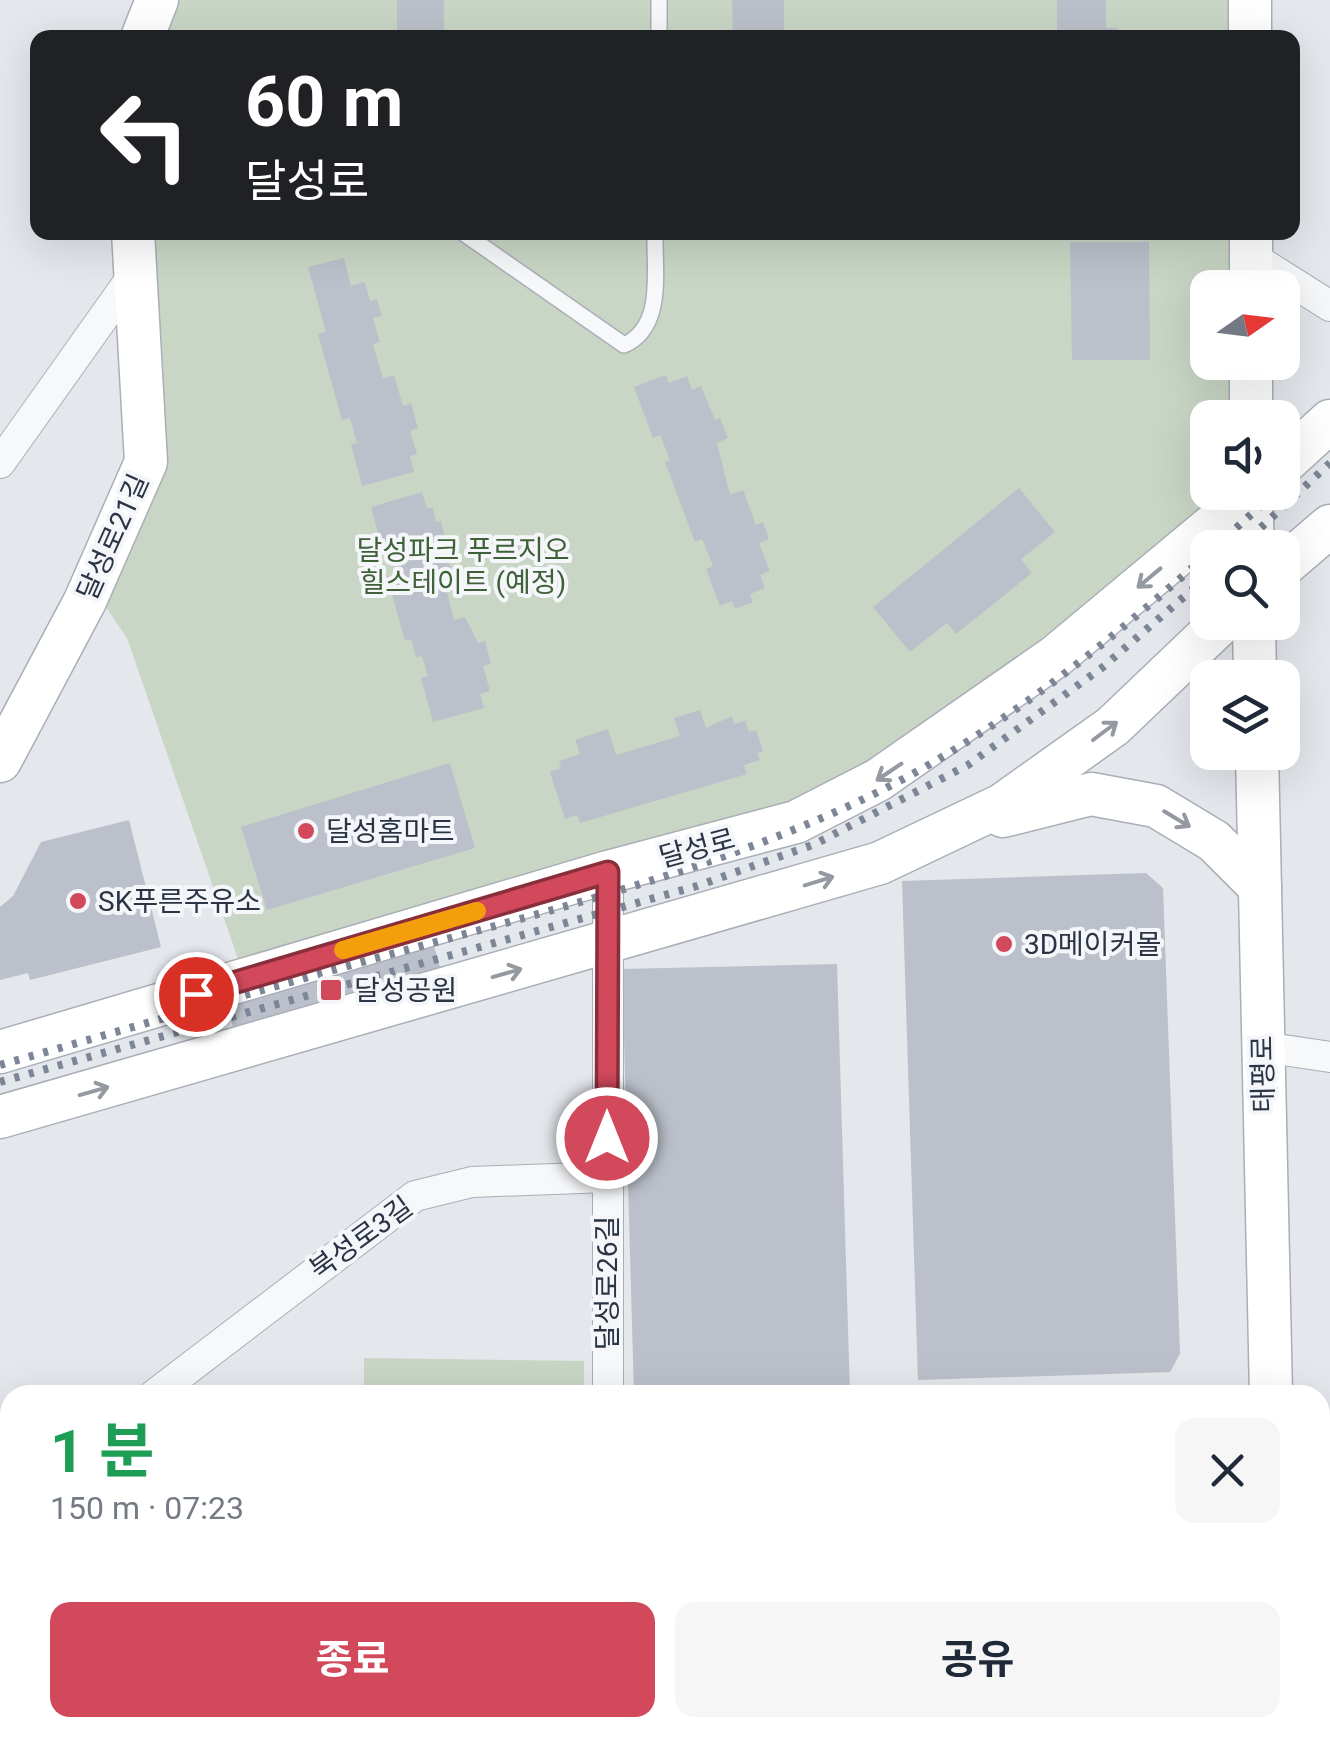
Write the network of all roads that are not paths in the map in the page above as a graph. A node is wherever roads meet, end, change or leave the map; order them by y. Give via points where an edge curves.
1 (157, 0) edge
2 (659, 0) edge
3 (1250, 0) edge
4 (145, 30) edge
5 (658, 30) edge
6 (1250, 30) edge
7 (474, 240) edge
8 (655, 240) edge
9 (134, 252) edge
10 (1251, 259) edge
11 (1330, 306) edge
12 (1330, 421) edge
13 (1300, 448) edge
14 (0, 463) edge
15 (1232, 510) edge
16 (1328, 529) edge
17 (1300, 552) edge
18 (1203, 640) edge
19 (0, 762) edge
20 (1257, 770) edge
21 (949, 830) junction
22 (608, 872) junction
23 (1260, 887) junction
24 (607, 945) junction
25 (1263, 1047) junction
26 (0, 1052) edge
27 (1330, 1058) edge
28 (0, 1117) edge
29 (607, 1177) junction
30 (167, 1385) edge
31 (608, 1385) edge
32 (1271, 1385) edge

1 - 4 main road
2 - 5 lane
3 - 6 main road
7 - 8 lane via 624,344 642,337 650,323
9 - 14 street
9 - 19 main road, 달성로21길 via 146,462 84,602
10 - 11 street
12 - 13 main road
15 -> 22 main road, 달성로 via 1056,656 878,780 796,822
16 - 17 main road
21 -> 18 main road via 1002,805 1113,726
20 - 23 main road, 태평로
21 -> 23 main road via 1090,794 1156,806 1214,841
24 -> 21 main road via 880,863
22 - 24 street, 달성로26길
22 - 26 main road, 달성로
23 - 25 main road, 태평로
28 -> 24 main road
24 - 29 street, 달성로26길
25 - 27 street
25 - 32 main road, 태평로
29 - 30 street, 북성로3길 via 472,1182 415,1196
29 - 31 street, 달성로26길

